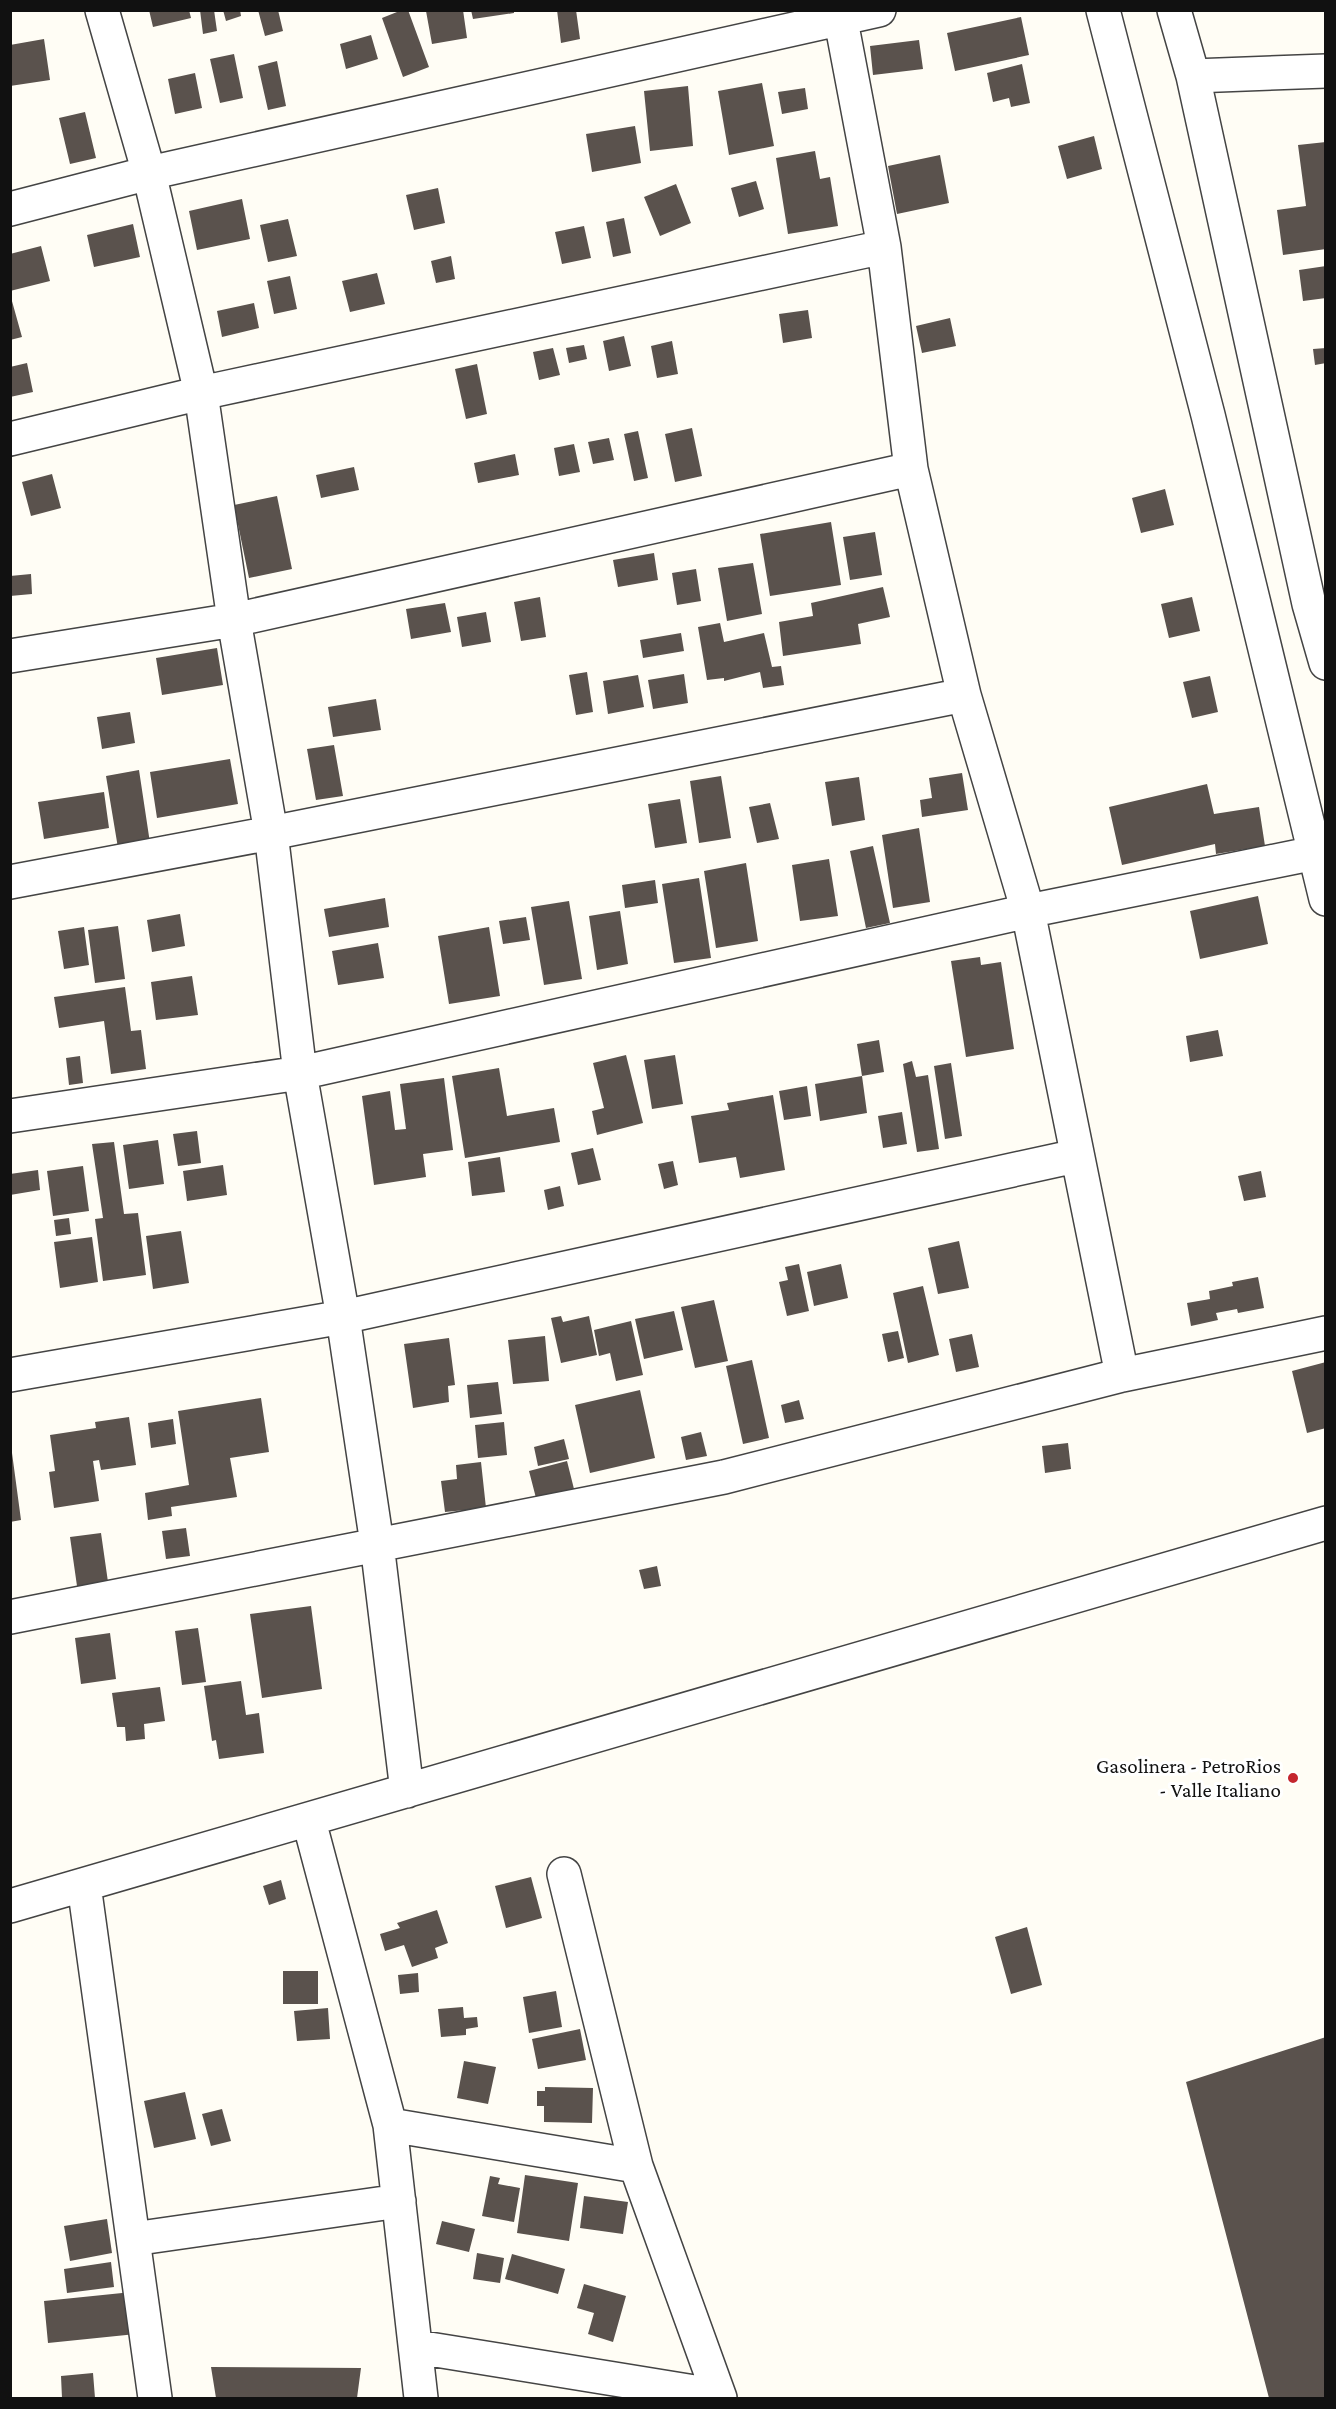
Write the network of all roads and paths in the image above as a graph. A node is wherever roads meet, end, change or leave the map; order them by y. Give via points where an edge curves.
1 (102, 10) edge
2 (879, 10) edge
3 (1103, 10) edge
4 (1174, 10) edge
5 (840, 15) edge
6 (1326, 71) edge
7 (1193, 76) junction
8 (149, 173) junction
9 (10, 210) edge
10 (884, 247) junction
11 (201, 393) junction
12 (10, 439) edge
13 (911, 469) junction
14 (1317, 604) edge
15 (234, 620) junction
16 (10, 656) edge
17 (1326, 663) edge
18 (964, 695) junction
19 (271, 833) junction
20 (1315, 853) junction
21 (10, 882) edge
22 (1326, 899) edge
23 (1028, 911) junction
24 (300, 1073) junction
25 (10, 1116) edge
26 (1076, 1156) junction
27 (343, 1317) junction
28 (1326, 1332) edge
29 (10, 1375) edge
30 (1122, 1375) junction
31 (1326, 1523) edge
32 (377, 1544) junction
33 (10, 1617) edge
34 (407, 1791) junction
35 (309, 1821) junction
36 (564, 1874) dead end
37 (84, 1885) junction
38 (10, 1906) edge
39 (390, 2125) junction
40 (636, 2166) junction
41 (399, 2201) junction
42 (133, 2239) junction
43 (417, 2347) junction
44 (720, 2397) edge
45 (155, 2398) edge
46 (422, 2398) edge

1 - 8 street
2 - 5 street
3 - 20 street via 1208,415
4 - 7 street
5 - 8 street
5 - 10 street
6 - 7 street
7 - 14 street
8 - 9 street
8 - 11 street
10 - 11 street
10 - 13 street
11 - 12 street
11 - 15 street
13 - 15 street
13 - 18 street
14 - 17 street
15 - 16 street
15 - 19 street
18 - 19 street
18 - 23 street
19 - 21 street
19 - 24 street
20 - 22 street
20 - 23 street
23 - 24 street
23 - 26 street
24 - 25 street
24 - 27 street
26 - 27 street
26 - 30 street
27 - 29 street
27 - 32 street
28 - 30 street
30 - 32 street via 724,1477
31 - 34 street
32 - 33 street
32 - 34 street
34 - 35 street
35 - 37 street
35 - 39 street
36 - 40 street
37 - 38 street
37 - 42 street
39 - 40 street
39 - 41 street
40 - 44 street
41 - 42 street
41 - 43 street
42 - 45 street
43 - 44 street
43 - 46 street

